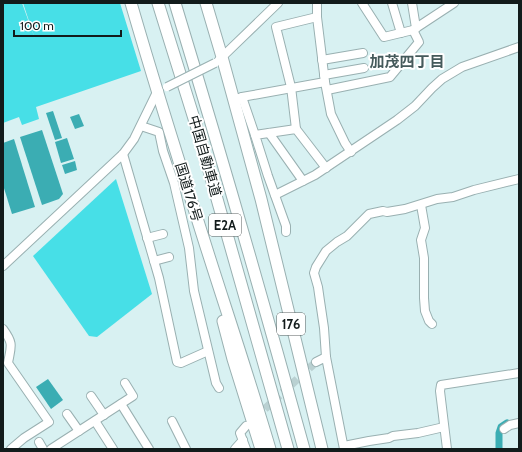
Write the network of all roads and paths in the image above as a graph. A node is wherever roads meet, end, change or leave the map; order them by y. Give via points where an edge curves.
1 (131, 3) edge
2 (158, 3) edge
3 (175, 3) edge
4 (206, 3) edge
5 (278, 3) edge
6 (317, 3) edge
7 (362, 3) edge
8 (392, 3) edge
9 (412, 3) edge
10 (454, 3) edge
11 (317, 17) junction
12 (415, 29) junction
13 (401, 33) junction
14 (519, 47) edge
15 (363, 53) dead end
16 (219, 60) junction
17 (322, 60) junction
18 (364, 68) dead end
19 (325, 82) junction
20 (291, 87) junction
21 (162, 90) junction
22 (238, 98) junction
23 (140, 126) junction
24 (296, 129) junction
25 (269, 133) junction
26 (255, 134) junction
27 (351, 152) junction
28 (123, 154) junction
29 (326, 168) junction
30 (519, 180) edge
31 (302, 181) junction
32 (275, 195) junction
33 (261, 199) junction
34 (421, 205) junction
35 (197, 218) junction
36 (286, 232) dead end
37 (163, 234) dead end
38 (147, 238) junction
39 (168, 257) dead end
40 (154, 261) junction
41 (3, 266) edge
42 (309, 274) dead end
43 (317, 282) junction
44 (432, 324) dead end
45 (3, 329) edge
46 (208, 351) junction
47 (326, 357) junction
48 (316, 362) tunnel mouth
49 (519, 373) edge
50 (125, 383) dead end
51 (219, 388) dead end
52 (91, 396) dead end
53 (121, 404) junction
54 (67, 414) dead end
55 (104, 415) junction
56 (95, 421) junction
57 (172, 421) dead end
58 (519, 423) edge
59 (246, 426) dead end
60 (444, 427) junction
61 (504, 429) dead end
62 (79, 431) junction
63 (243, 440) junction
64 (145, 445) edge
65 (344, 447) edge
66 (54, 448) edge
67 (11, 449) edge
68 (112, 449) edge
69 (186, 449) edge
70 (235, 449) edge
71 (246, 449) edge
72 (261, 449) edge
73 (270, 449) edge
74 (288, 449) edge
75 (304, 449) edge
76 (322, 449) edge
77 (330, 449) edge
78 (447, 449) edge

1 - 21 highway, 国道176号
2 - 74 highway, 中国自動車道 / E2A via 198,133
3 - 75 highway, 中国自動車道 / E2A
4 - 16 highway, 176
5 - 16 street
6 - 11 street
7 - 13 street via 384,37
8 - 13 street
9 - 12 street
10 - 12 street
11 - 17 street
11 - 20 street via 276,27
12 - 13 street
12 - 19 street via 419,42 390,76
14 - 27 street via 462,67 442,79 415,106
15 - 17 street
16 - 21 street, bridge
16 - 22 highway, 176
17 - 19 street
18 - 19 street
19 - 20 street
19 - 27 street via 331,114
20 - 22 street
20 - 24 street
21 - 23 street
21 - 35 highway, 国道176号
22 - 26 street
22 - 33 highway, 176
23 - 28 street
23 - 46 street via 159,132 189,248 194,291
24 - 25 street
24 - 29 street
25 - 26 street
25 - 31 street
26 - 32 street
27 - 29 street
28 - 38 street
28 - 41 street
29 - 31 street
30 - 34 street
31 - 32 street
32 - 36 street
33 - 76 highway, 176
33 - 77 highway via 302,336
34 - 43 street via 368,214 347,236 326,251 316,267 314,274
34 - 44 street via 425,228 421,240 425,311
35 - 72 highway via 233,359
35 - 73 highway, 国道176号
37 - 38 street
38 - 40 street
39 - 40 street
40 - 46 street via 178,362
42 - 43 street
43 - 47 street
45 - 67 street via 10,338 8,363 49,422
46 - 51 street
47 - 48 street
47 - 65 street
49 - 60 street via 441,384
50 - 53 street via 135,394
52 - 55 street
53 - 55 street
53 - 64 street
54 - 62 street
55 - 56 street
56 - 62 street
56 - 68 street
57 - 69 street
58 - 61 street
59 - 63 street via 240,433
60 - 65 street
60 - 78 street
62 - 66 street
63 - 70 street
63 - 71 street

